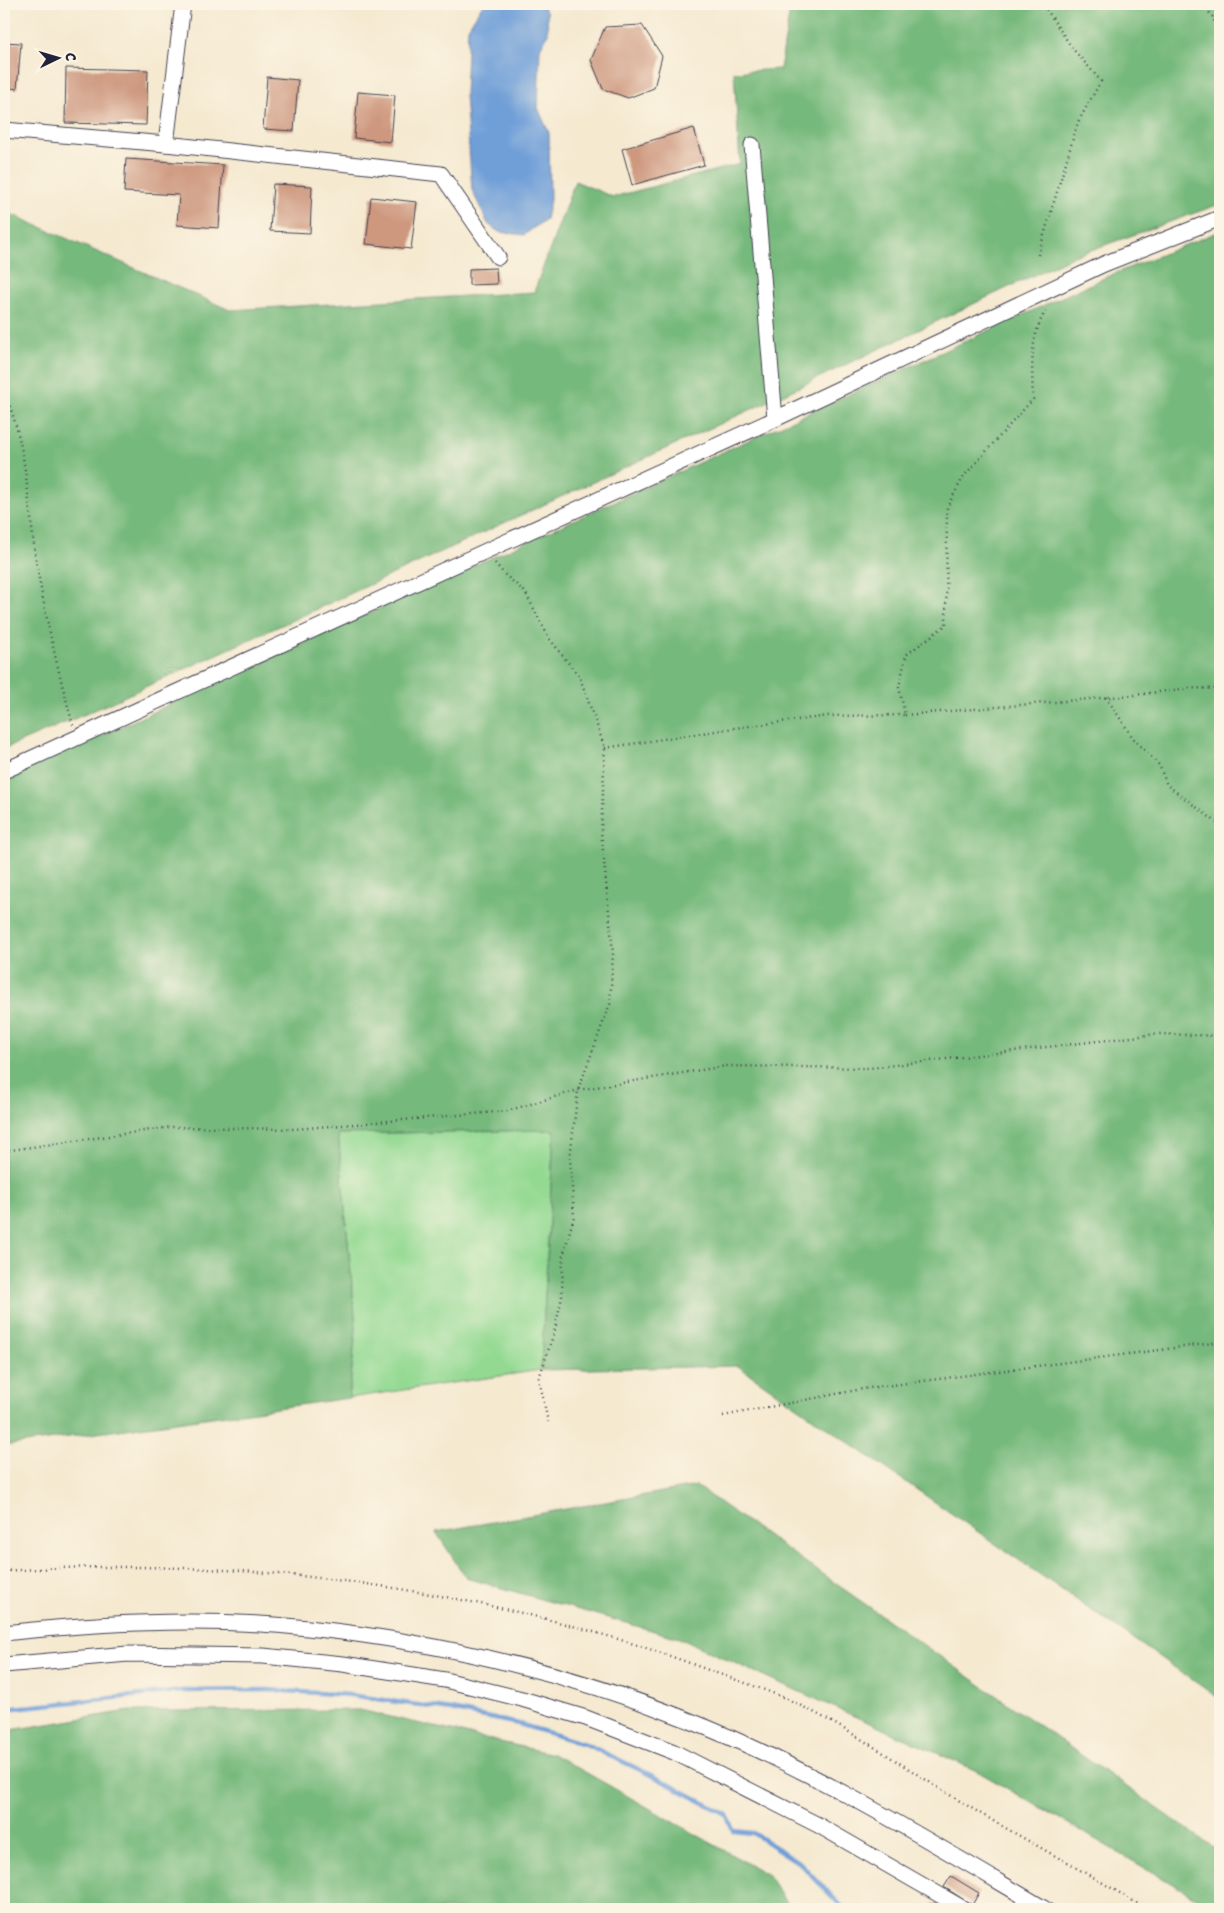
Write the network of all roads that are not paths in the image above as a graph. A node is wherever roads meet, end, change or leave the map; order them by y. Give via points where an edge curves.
1 (183, 4) edge
2 (4, 130) edge
3 (166, 144) junction
4 (752, 145) dead end
5 (1220, 218) edge
6 (498, 256) dead end
7 (775, 419) junction
8 (4, 771) edge
9 (4, 1633) edge
10 (4, 1665) edge
11 (964, 1909) edge
12 (1045, 1909) edge

1 - 3 street
2 - 3 street
3 - 6 street via 441,174
4 - 7 street
5 - 7 street via 1096,268
7 - 8 street
9 - 12 street via 113,1623 242,1624 306,1628 492,1658 588,1685 688,1720 760,1752 847,1795
10 - 11 street via 128,1654 263,1656 343,1664 445,1680 522,1698 586,1718 674,1752 818,1825

